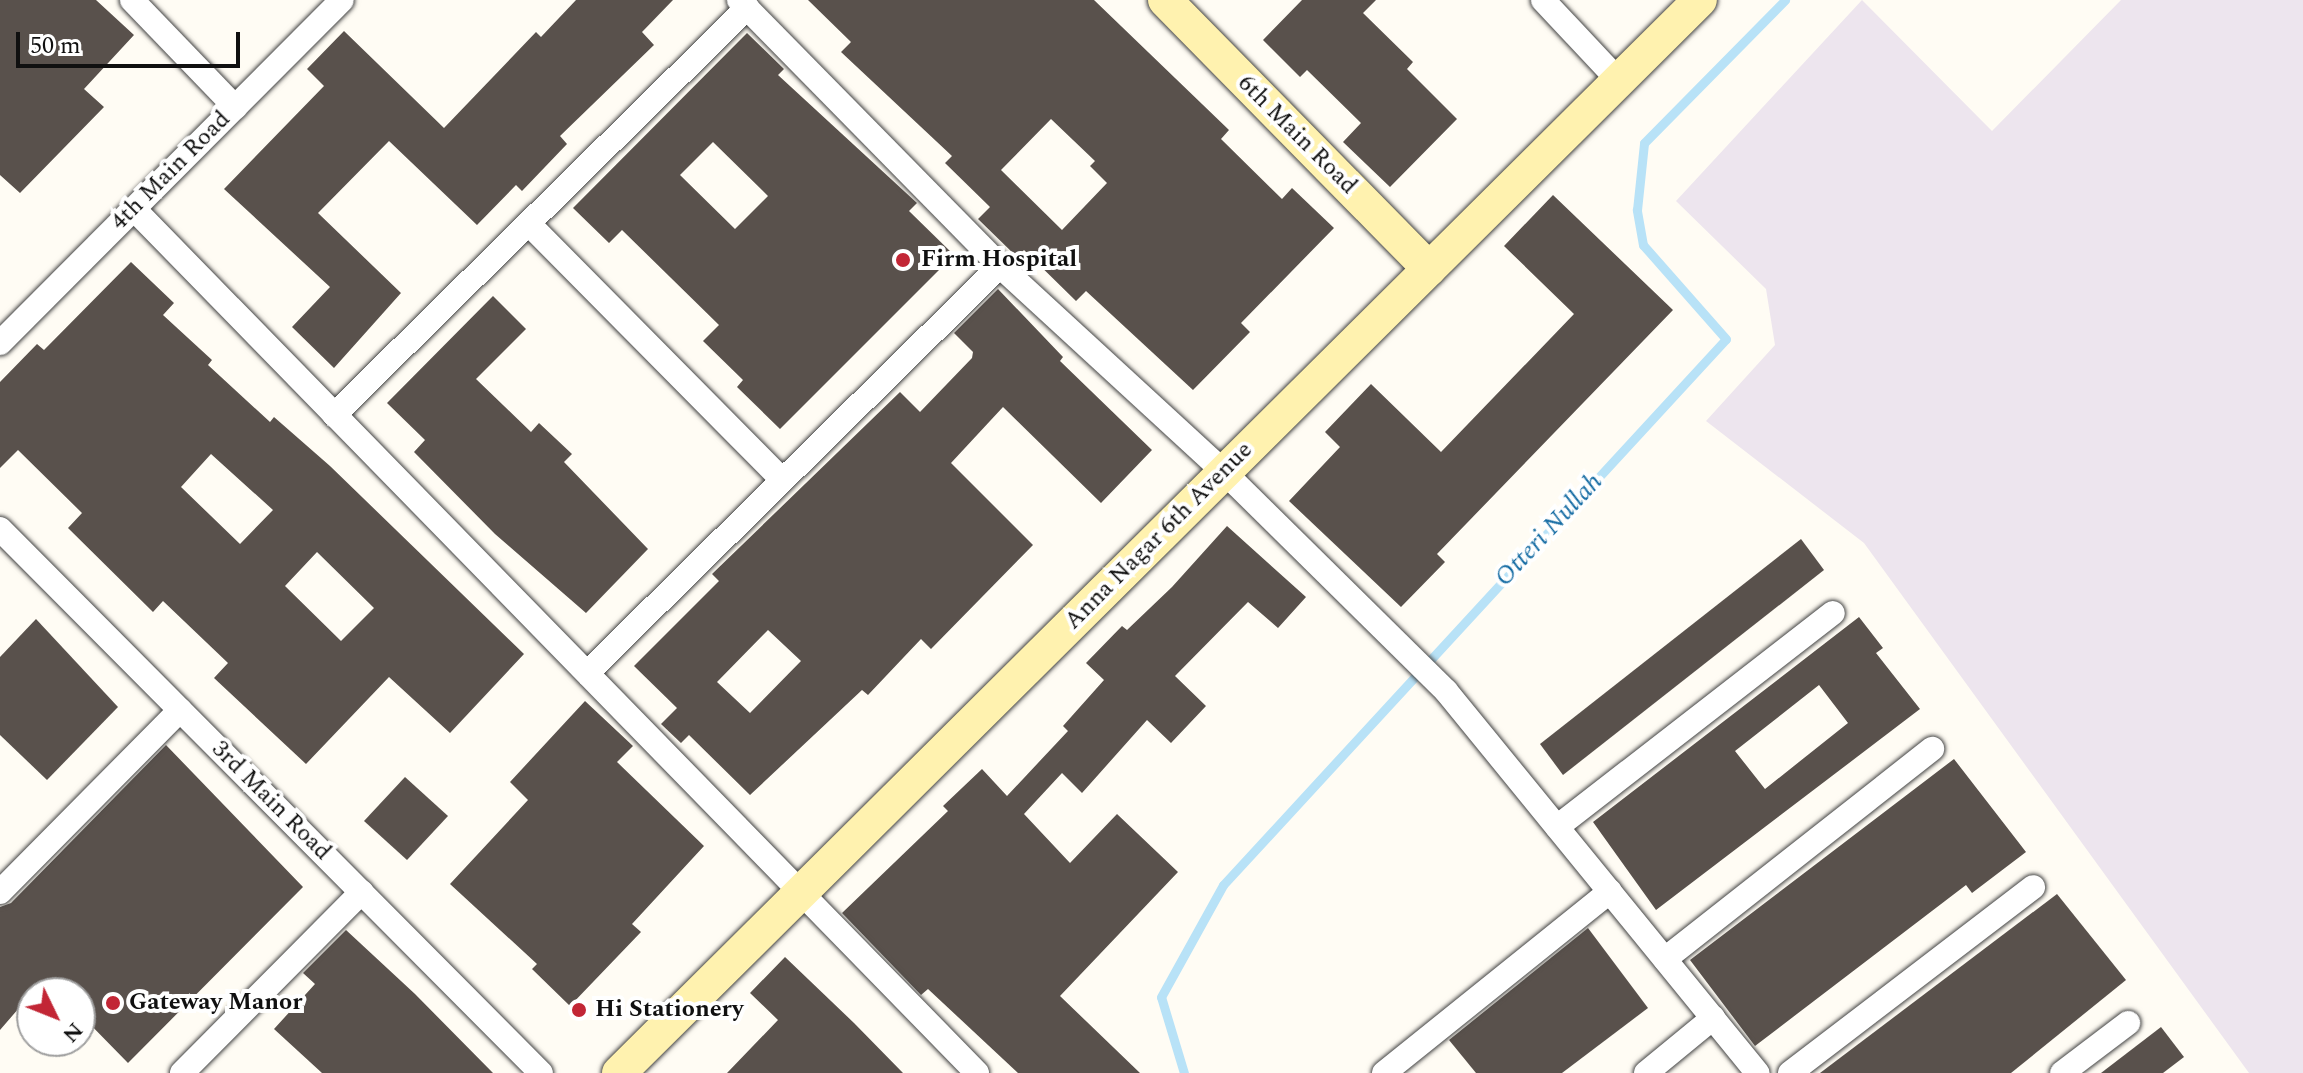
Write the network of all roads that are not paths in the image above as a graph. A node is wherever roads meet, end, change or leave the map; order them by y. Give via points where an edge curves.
1 (132, 0) edge
2 (342, 0) edge
3 (1165, 0) edge
4 (1543, 0) edge
5 (1700, 0) edge
6 (743, 4) edge
7 (1619, 81) junction
8 (235, 107) junction
9 (134, 209) junction
10 (529, 224) junction
11 (1000, 266) junction
12 (1429, 269) junction
13 (0, 343) edge
14 (334, 415) junction
15 (1224, 472) junction
16 (782, 480) junction
17 (0, 529) edge
18 (1833, 613) dead end
19 (587, 673) junction
20 (180, 710) junction
21 (1932, 749) dead end
22 (1557, 827) junction
23 (2033, 887) dead end
24 (1610, 891) junction
25 (0, 892) edge
26 (362, 892) junction
27 (801, 893) junction
28 (1665, 959) junction
29 (1713, 1018) junction
30 (2128, 1023) dead end
31 (1412, 1064) edge
32 (182, 1073) edge
33 (541, 1073) edge
34 (619, 1073) edge
35 (977, 1073) edge
36 (1384, 1073) edge
37 (1646, 1073) edge
38 (1758, 1073) edge
39 (1790, 1073) edge
40 (2062, 1073) edge

1 - 8 street
2 - 8 street, 4th Main Road
3 - 12 street, 6th Main Road
4 - 7 street
5 - 7 street, Anna Nagar 6th Avenue
6 - 10 street
6 - 11 street
7 - 12 street, Anna Nagar 6th Avenue
8 - 9 street, 4th Main Road
9 - 13 street, 4th Main Road
9 - 14 street
10 - 14 street
10 - 16 street
11 - 15 street
11 - 16 street
12 - 15 street, Anna Nagar 6th Avenue
14 - 19 street
15 - 22 street via 1446,691
15 - 27 street, Anna Nagar 6th Avenue
16 - 19 street
17 - 20 street, 3rd Main Road
18 - 22 street
19 - 27 street
20 - 25 street
20 - 26 street, 3rd Main Road
21 - 28 street
22 - 24 street
23 - 39 street
24 - 28 street
24 - 31 street
26 - 32 street
26 - 33 street, 3rd Main Road
27 - 34 street, Anna Nagar 6th Avenue
27 - 35 street
28 - 29 street
29 - 37 street
29 - 38 street
30 - 40 street
31 - 36 street

